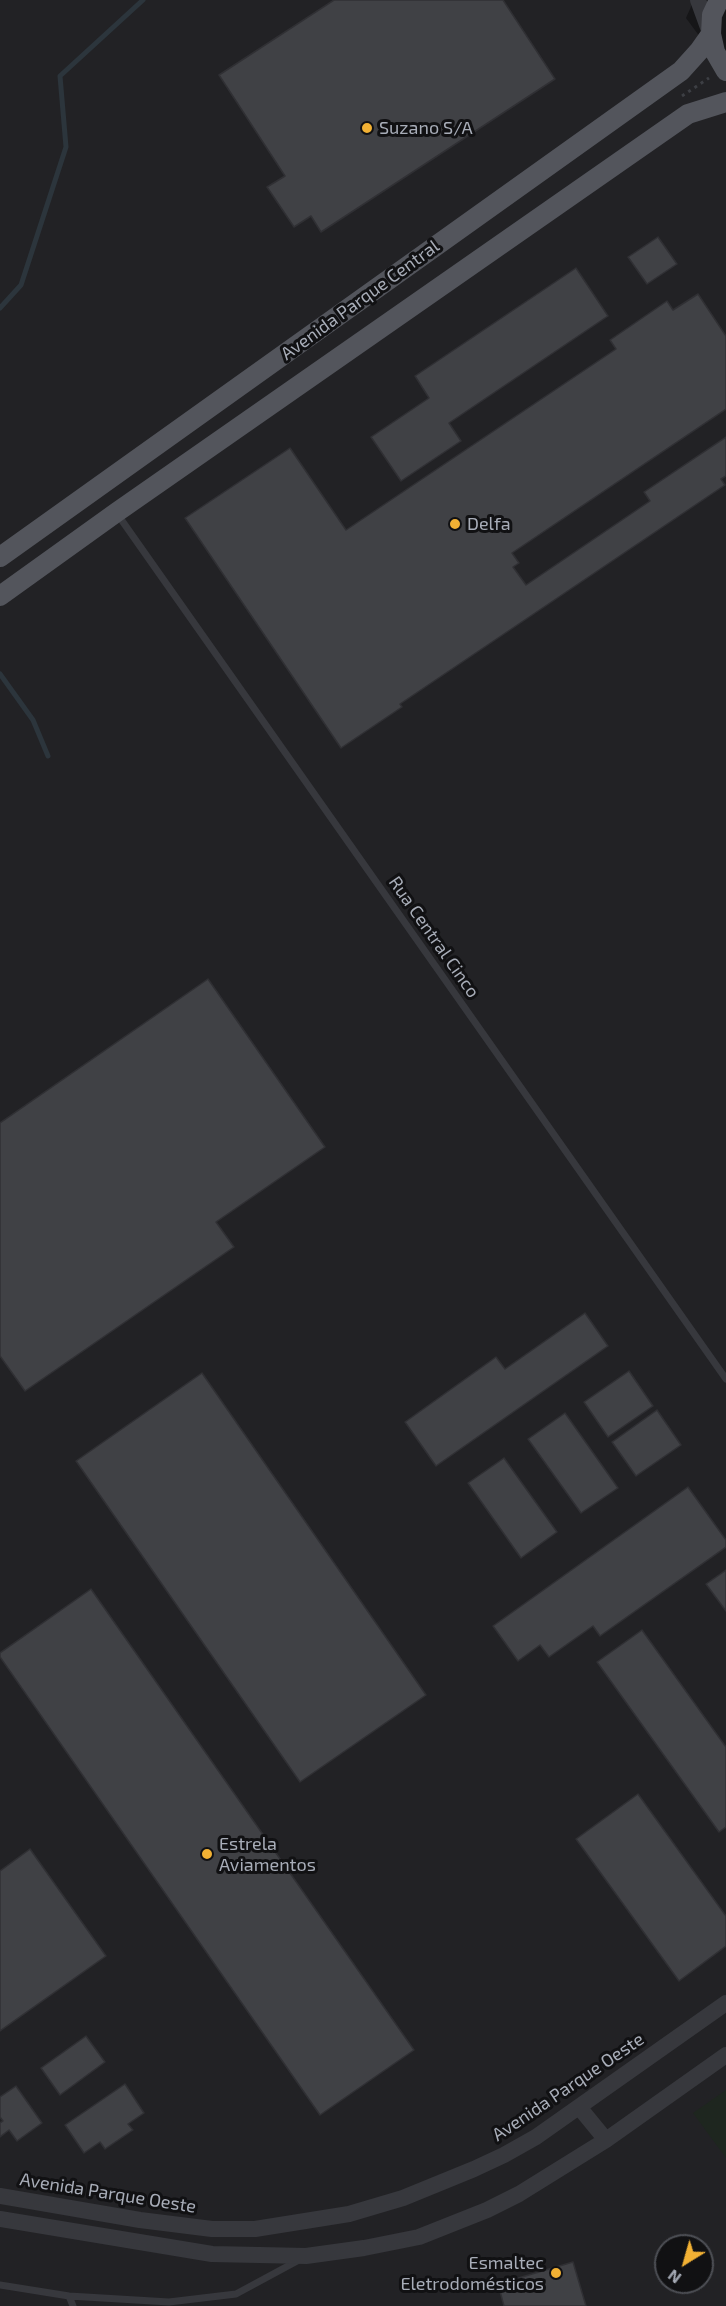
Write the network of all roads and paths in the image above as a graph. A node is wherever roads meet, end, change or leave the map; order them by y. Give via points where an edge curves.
1 (699, 0) edge
2 (719, 0) edge
3 (711, 34) junction
4 (726, 71) edge
5 (726, 102) edge
6 (117, 512) junction
7 (0, 557) edge
8 (0, 596) edge
9 (726, 1379) edge
10 (726, 2003) edge
11 (726, 2055) edge
12 (579, 2107) junction
13 (606, 2140) junction
14 (0, 2196) edge
15 (0, 2219) edge
16 (306, 2256) junction
17 (0, 2285) edge
18 (69, 2296) junction
19 (73, 2306) edge

1 - 3 street
2 - 3 main road via 712,15
3 - 4 main road via 715,52
3 - 7 main road, Avenida Parque Central via 681,71
5 - 6 main road, Avenida Parque Central via 688,114
6 - 8 main road, Avenida Parque Central
6 - 9 lane, Rua Central Cinco
10 - 12 street, Avenida Parque Oeste
11 - 13 street
12 - 13 street
12 - 14 street, Avenida Parque Oeste via 536,2137 474,2169 403,2198 295,2224 212,2229
13 - 16 street via 519,2194 419,2237
15 - 16 street via 212,2254
16 - 18 lane via 236,2294 169,2302
17 - 18 lane
18 - 19 lane

